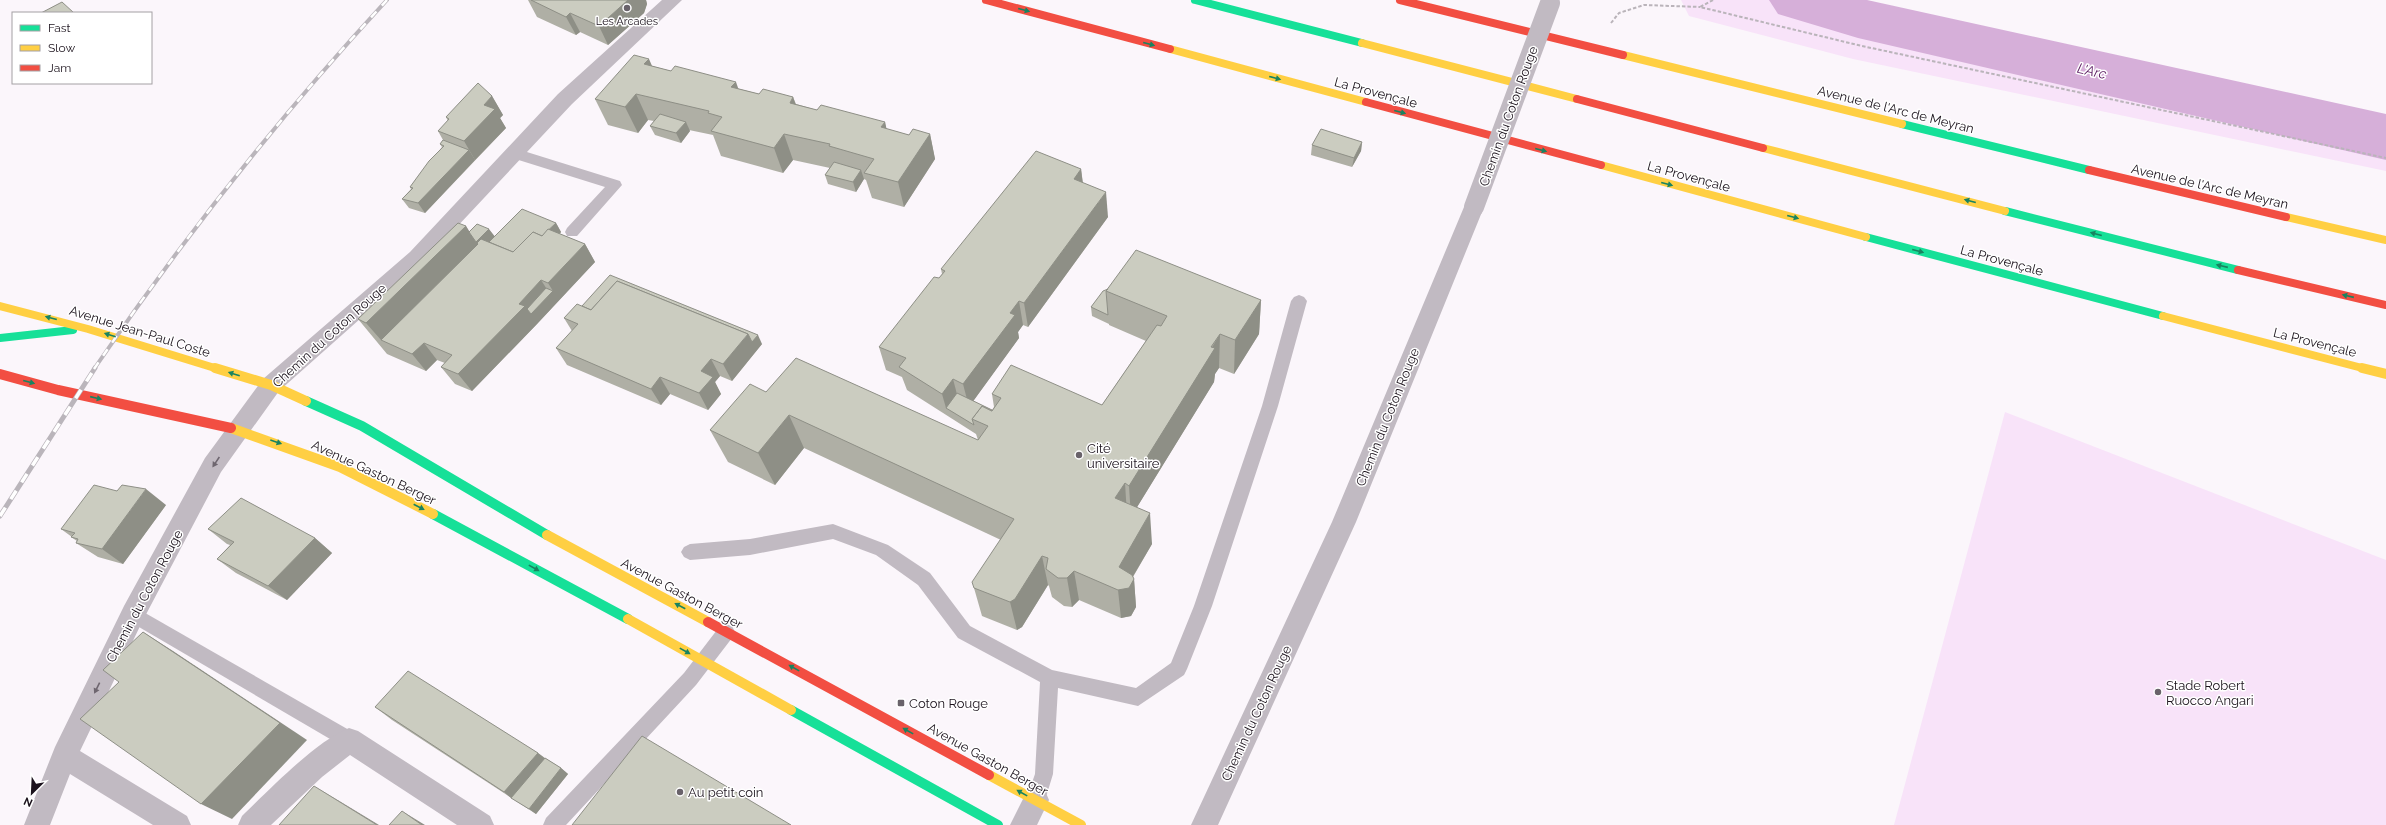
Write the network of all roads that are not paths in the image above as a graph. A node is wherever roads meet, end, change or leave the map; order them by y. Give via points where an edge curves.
1 (674, 0) edge
2 (986, 0) edge
3 (1195, 0) edge
4 (1400, 0) edge
5 (1550, 2) edge
6 (514, 153) junction
7 (572, 232) dead end
8 (2386, 240) edge
9 (1299, 301) dead end
10 (2386, 305) edge
11 (0, 306) edge
12 (88, 329) junction
13 (0, 338) edge
14 (0, 374) edge
15 (2386, 374) edge
16 (271, 385) junction
17 (239, 430) junction
18 (690, 552) dead end
19 (133, 614) junction
20 (726, 632) junction
21 (704, 662) junction
22 (1049, 678) junction
23 (349, 740) junction
24 (64, 756) junction
25 (1036, 800) junction
26 (37, 825) edge
27 (178, 825) edge
28 (251, 825) edge
29 (481, 825) edge
30 (553, 825) edge
31 (998, 825) edge
32 (1023, 825) edge
33 (1081, 825) edge
34 (1204, 825) edge

1 - 6 street, Chemin du Coton Rouge via 565,99
2 -> 15 main road, La Provençale via 2168,318
10 -> 3 main road via 2184,257
4 - 8 main road, Avenue de l'Arc de Meyran via 2227,204
5 - 34 street, Chemin du Coton Rouge, bridge via 1474,207 1344,522
6 - 7 lane via 615,185
6 - 16 street, Chemin du Coton Rouge via 416,257
9 - 22 lane via 1270,406 1203,606 1178,669 1138,697
12 -> 11 main road, Avenue Jean-Paul Coste
12 - 13 main road
16 -> 12 main road, Avenue Jean-Paul Coste
14 -> 17 main road via 58,390
16 - 17 street, Chemin du Coton Rouge
20 -> 16 main road, Avenue Gaston Berger via 503,511 362,426
17 -> 19 street, Chemin du Coton Rouge via 214,465
17 -> 21 main road, Avenue Gaston Berger via 340,467 494,545
18 - 22 lane via 750,548 833,531 882,550 924,579 964,632
19 - 23 lane
19 -> 24 street, Chemin du Coton Rouge
20 - 21 lane
25 -> 20 main road, Avenue Gaston Berger
21 - 30 lane
21 - 31 main road, Avenue Gaston Berger
22 - 25 lane via 1044,774
23 - 28 street via 312,768
23 - 29 street
24 - 26 street, Chemin du Coton Rouge
24 - 27 street
25 - 32 street
25 - 33 main road, Avenue Gaston Berger

